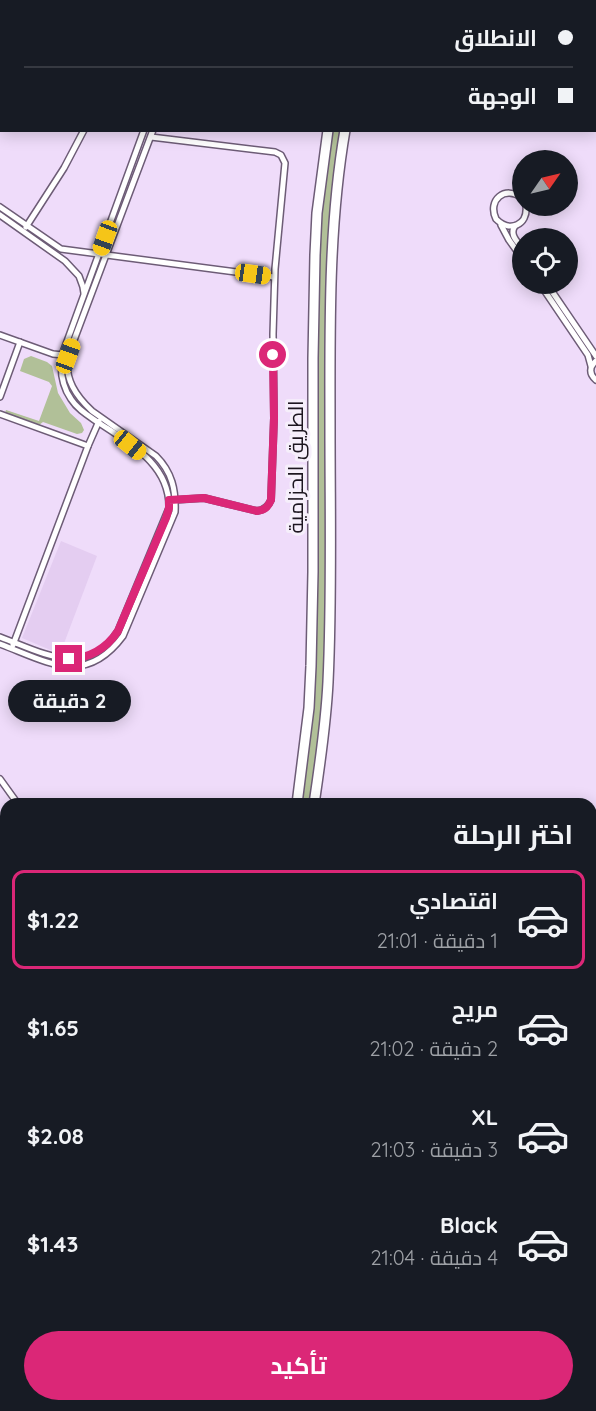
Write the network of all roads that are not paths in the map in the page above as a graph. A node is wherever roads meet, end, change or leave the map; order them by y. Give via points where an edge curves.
1 (83, 132) edge
2 (143, 132) edge
3 (328, 132) edge
4 (345, 132) edge
5 (152, 134) edge
6 (512, 193) edge
7 (0, 207) edge
8 (0, 215) edge
9 (526, 216) edge
10 (500, 224) junction
11 (27, 225) junction
12 (515, 226) joint
13 (23, 231) junction
14 (512, 244) edge
15 (102, 254) junction
16 (75, 270) junction
17 (98, 273) junction
18 (91, 277) junction
19 (274, 277) junction
20 (84, 294) junction
21 (547, 294) edge
22 (554, 294) edge
23 (0, 334) edge
24 (20, 342) junction
25 (65, 355) junction
26 (596, 356) edge
27 (596, 361) edge
28 (591, 366) junction
29 (596, 380) edge
30 (0, 397) edge
31 (0, 414) edge
32 (100, 420) junction
33 (88, 446) junction
34 (172, 500) junction
35 (0, 637) edge
36 (0, 644) edge
37 (13, 645) junction
38 (0, 779) edge
39 (14, 798) edge
40 (298, 798) edge
41 (315, 798) edge

1 - 11 street
2 - 15 street
3 - 40 highway, الطريق الحزامية via 315,255 311,676
4 - 41 highway, الطريق الحزامية via 335,218 330,322 328,684
5 - 15 street
5 - 19 street via 281,155 285,163
6 - 10 street via 501,195 494,205
7 - 11 street
8 - 13 street
9 - 12 street
10 - 12 street
10 - 14 street
11 - 13 street
11 - 15 street via 61,249
13 - 16 street
15 - 17 street
15 - 18 street
15 - 19 street
16 - 18 street
16 - 20 street
17 - 18 street
17 - 25 street
18 - 20 street
19 - 34 street via 274,418 269,505 257,511 204,498
20 - 25 street
21 - 28 street via 588,355
22 - 26 street
23 - 24 street
24 - 25 street
24 - 30 street
25 - 32 street via 72,387
27 - 28 street
28 - 29 street
31 - 33 street
32 - 33 street
32 - 34 street via 162,461 175,490
33 - 37 street
34 - 37 street via 172,520 123,636 113,649 96,661 63,667
35 - 37 street
36 - 37 street
38 - 39 street

